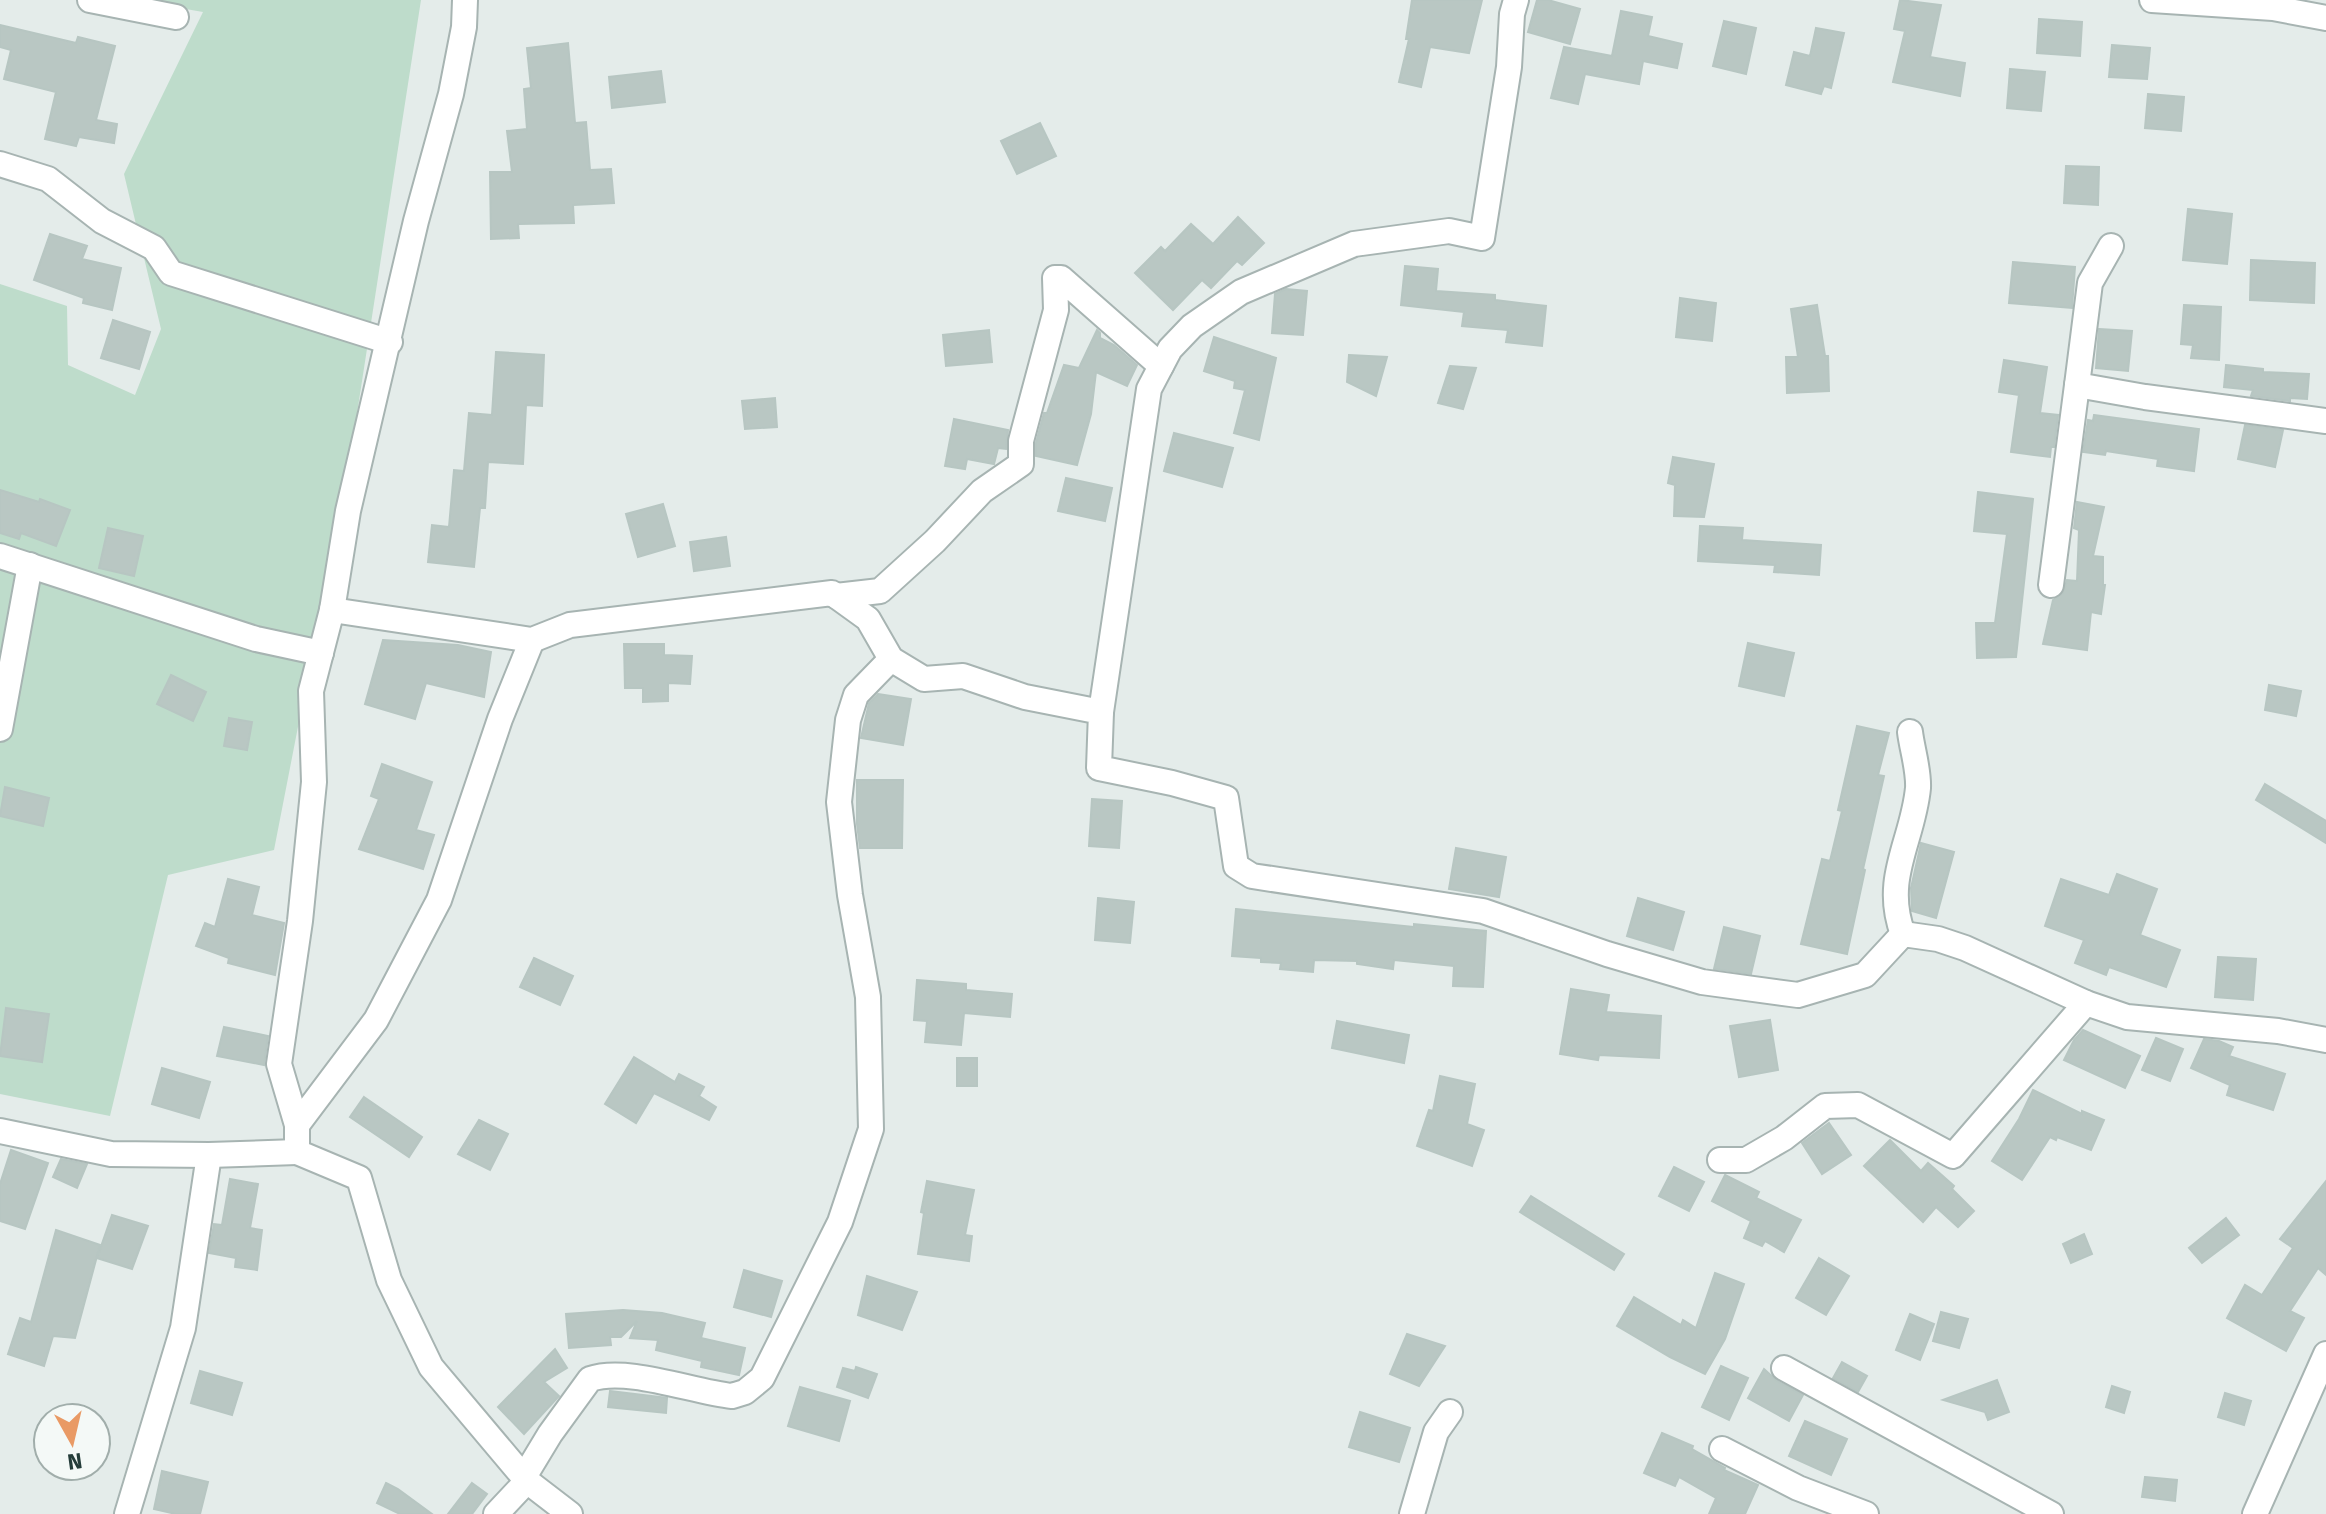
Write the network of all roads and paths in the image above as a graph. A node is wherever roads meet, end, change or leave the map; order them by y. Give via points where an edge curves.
1 (90, 0) edge
2 (465, 0) edge
3 (1516, 0) edge
4 (2152, 0) edge
5 (176, 17) dead end
6 (2326, 18) edge
7 (0, 164) edge
8 (2111, 246) dead end
9 (390, 342) junction
10 (1161, 366) junction
11 (2077, 385) junction
12 (2326, 421) edge
13 (0, 556) edge
14 (30, 565) junction
15 (2051, 585) dead end
16 (836, 596) junction
17 (332, 610) junction
18 (532, 640) junction
19 (321, 653) junction
20 (891, 659) junction
21 (1101, 712) junction
22 (0, 729) edge
23 (1910, 732) dead end
24 (1903, 934) junction
25 (2086, 1003) junction
26 (2326, 1040) edge
27 (297, 1125) junction
28 (0, 1131) edge
29 (297, 1152) junction
30 (209, 1155) junction
31 (1720, 1160) dead end
32 (2326, 1354) edge
33 (1784, 1368) dead end
34 (1450, 1412) dead end
35 (1722, 1449) dead end
36 (525, 1479) junction
37 (127, 1514) edge
38 (496, 1514) edge
39 (570, 1514) edge
40 (1412, 1514) edge
41 (1866, 1514) edge
42 (2051, 1514) edge
43 (2255, 1514) edge

1 - 5 street
2 - 9 street via 451,94
3 - 10 street via 1482,238 1449,231 1354,244 1241,292 1192,326
4 - 6 street via 2273,8
7 - 9 street via 48,179 102,221 154,248 171,273
8 - 11 street via 2090,283
9 - 17 street via 348,511
10 - 16 street via 1055,278 1056,310 1021,441 1021,464 982,491 880,591
10 - 21 street via 1149,389
11 - 12 street
11 - 15 street
13 - 14 street
14 - 19 street via 256,639
14 - 22 street
16 - 18 street via 570,625
16 - 20 street via 868,619
17 - 18 street
17 - 19 street
18 - 27 street via 439,900 376,1020
19 - 27 street via 311,691 314,782 300,921 279,1064
20 - 21 street via 924,679 963,676 1025,697
20 - 36 street via 856,695 839,802 868,997 871,1114 871,1129 840,1222 762,1378 745,1392 732,1396 639,1378 590,1379
21 - 24 street via 1099,768 1226,798 1236,866 1252,876 1483,911 1702,982 1798,995 1865,975
23 - 24 street via 1918,786 1894,891
24 - 25 street via 1965,948
25 - 26 street via 2127,1017
25 - 31 street via 1953,1156 1858,1105 1825,1106 1746,1160
27 - 29 street
28 - 30 street via 111,1154
29 - 30 street
29 - 36 street via 359,1178 389,1280 431,1367
30 - 37 street via 183,1328
32 - 43 street
33 - 42 street
34 - 40 street via 1436,1432
35 - 41 street via 1798,1488
36 - 38 street
36 - 39 street

